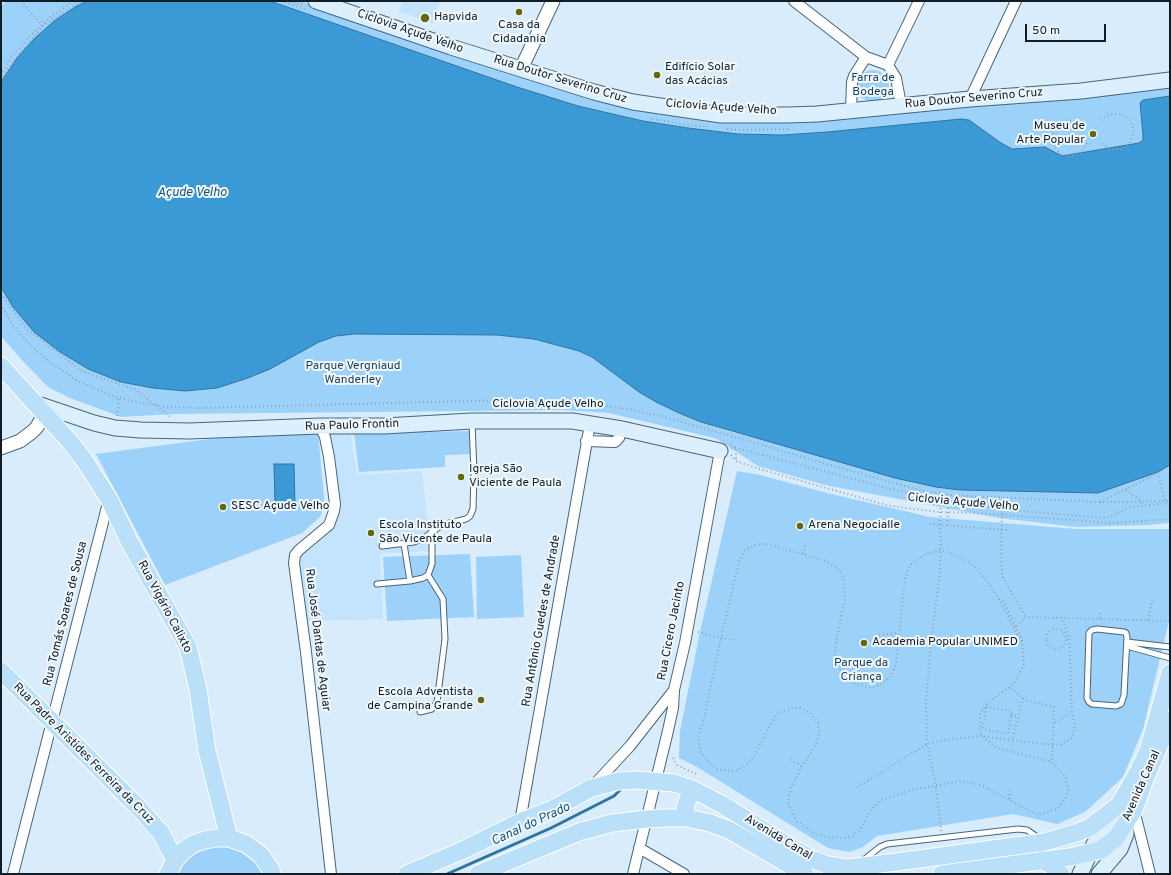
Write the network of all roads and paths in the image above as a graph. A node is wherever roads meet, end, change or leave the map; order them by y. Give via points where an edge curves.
1 (21, 1) edge
2 (74, 1) edge
3 (80, 1) edge
4 (281, 1) edge
5 (286, 1) edge
6 (554, 1) edge
7 (794, 1) edge
8 (919, 1) edge
9 (1016, 1) edge
10 (310, 6) edge
11 (42, 24) junction
12 (866, 57) junction
13 (888, 65) junction
14 (521, 69) junction
15 (1, 75) edge
16 (1, 80) edge
17 (1170, 80) edge
18 (970, 99) junction
19 (901, 105) junction
20 (851, 110) junction
21 (649, 118) dead end
22 (1101, 120) dead end
23 (1079, 122) dead end
24 (710, 127) dead end
25 (798, 128) dead end
26 (725, 129) dead end
27 (1087, 143) dead end
28 (1102, 143) dead end
29 (1, 294) edge
30 (1, 366) edge
31 (118, 397) dead end
32 (40, 408) junction
33 (173, 419) dead end
34 (472, 421) junction
35 (590, 424) junction
36 (320, 426) junction
37 (115, 428) junction
38 (622, 428) junction
39 (586, 441) junction
40 (1, 448) edge
41 (726, 454) junction
42 (1126, 490) junction
43 (109, 499) junction
44 (941, 500) junction
45 (949, 501) junction
46 (1099, 502) dead end
47 (1165, 503) junction
48 (1170, 503) edge
49 (1142, 506) junction
50 (1003, 509) junction
51 (940, 512) junction
52 (948, 513) junction
53 (1002, 515) junction
54 (1170, 519) edge
55 (930, 524) dead end
56 (940, 525) junction
57 (947, 525) junction
58 (432, 530) junction
59 (1000, 530) junction
60 (1008, 530) dead end
61 (806, 543) dead end
62 (404, 544) junction
63 (382, 546) dead end
64 (940, 550) junction
65 (803, 554) junction
66 (428, 575) junction
67 (410, 580) junction
68 (377, 584) dead end
69 (1153, 598) dead end
70 (999, 599) junction
71 (1100, 613) dead end
72 (1026, 617) junction
73 (1062, 617) junction
74 (1100, 619) junction
75 (1148, 620) junction
76 (1170, 621) edge
77 (1016, 626) junction
78 (687, 630) junction
79 (899, 634) junction
80 (875, 635) dead end
81 (1066, 637) junction
82 (1070, 637) junction
83 (721, 638) junction
84 (734, 640) dead end
85 (1022, 644) junction
86 (1127, 644) junction
87 (1170, 647) edge
88 (1170, 658) edge
89 (1, 671) edge
90 (1170, 673) edge
91 (1011, 688) junction
92 (674, 690) junction
93 (1024, 698) junction
94 (420, 712) dead end
95 (1072, 712) junction
96 (1011, 715) junction
97 (1018, 716) junction
98 (52, 721) junction
99 (1170, 721) edge
100 (1054, 723) junction
101 (986, 730) junction
102 (1008, 732) junction
103 (1014, 733) junction
104 (981, 736) junction
105 (986, 737) junction
106 (1012, 740) junction
107 (927, 744) junction
108 (1052, 745) junction
109 (672, 756) dead end
110 (790, 760) dead end
111 (1052, 762) junction
112 (802, 766) junction
113 (656, 781) junction
114 (697, 783) junction
115 (936, 786) junction
116 (857, 787) dead end
117 (591, 788) junction
118 (1010, 790) dead end
119 (1010, 799) junction
120 (1126, 813) junction
121 (687, 818) junction
122 (647, 819) junction
123 (520, 822) junction
124 (229, 838) junction
125 (942, 838) junction
126 (1045, 842) junction
127 (639, 848) junction
128 (1091, 853) junction
129 (1042, 860) junction
130 (855, 866) junction
131 (171, 867) edge
132 (507, 867) edge
133 (273, 873) edge
134 (13, 874) edge
135 (331, 874) edge
136 (407, 874) edge
137 (478, 874) edge
138 (633, 874) edge
139 (684, 874) edge
140 (805, 874) edge
141 (942, 874) edge
142 (1061, 874) edge
143 (1080, 874) edge
144 (1099, 874) edge
145 (1150, 874) edge

1 - 11 path
2 - 11 path
3 - 16 path via 44,25 13,61
4 - 10 path
5 - 10 path
6 - 14 street
7 - 12 street
8 - 13 street
9 - 18 street
10 - 14 main road, Rua Doutor Severino Cruz
11 - 15 path via 12,56
12 - 13 street
12 - 20 street via 854,76
13 - 19 street via 896,78
14 - 20 main road, Rua Doutor Severino Cruz via 632,102 721,115 788,115
17 - 18 main road, Rua Doutor Severino Cruz via 1081,91
18 - 19 main road, Rua Doutor Severino Cruz
19 - 20 main road, Rua Doutor Severino Cruz
21 - 24 path
22 - 28 path via 1110,114 1121,114 1130,120 1134,132 1129,145 1122,149 1111,149
23 - 27 path via 1068,120 1056,126 1052,136 1054,147 1061,154 1072,156 1082,152
25 - 26 path
29 - 33 path via 27,329 82,371 136,390
30 - 32 main road, Rua Paulo Frontin
31 - 37 path
32 - 37 main road, Rua Paulo Frontin
32 - 40 street via 37,428 20,441
32 - 43 main road, Rua Vigário Calixto via 84,460
34 - 35 main road, Rua Paulo Frontin via 572,421
34 - 36 main road, Rua Paulo Frontin via 384,426
34 - 58 lane via 473,509 466,519 442,524
35 - 38 main road, Rua Paulo Frontin
35 - 39 street, Rua Antônio Guedes de Andrade
36 - 37 main road, Rua Paulo Frontin via 189,431
36 - 135 street, Rua José Dantas de Aguiar via 329,457 334,511 329,524 295,555 294,563
38 - 39 street via 615,442
38 - 41 main road, Rua Paulo Frontin
39 - 123 street, Rua Antônio Guedes de Andrade
41 - 44 path via 728,448 736,448
41 - 51 path, Ciclovia Açude Velho via 736,461 760,469 886,505
41 - 78 street, Rua Cicero Jacinto
42 - 46 path
42 - 47 path via 1158,473
42 - 49 path via 1141,501
43 - 98 street, Rua Tomás Soares de Sousa
43 - 124 main road, Rua Vigário Calixto via 129,541 188,647 198,689 207,750
44 - 45 path
44 - 51 path
45 - 50 path
45 - 52 path
47 - 48 path
47 - 49 path
49 - 50 path via 1132,507 1106,518
50 - 53 path
51 - 52 path, Ciclovia Açude Velho
51 - 56 path
52 - 53 path, Ciclovia Açude Velho
52 - 57 path
53 - 54 path, Ciclovia Açude Velho via 1112,523
53 - 59 path
55 - 56 path
56 - 57 path
56 - 64 path
57 - 59 path
58 - 62 lane via 424,538
58 - 66 lane via 432,564
59 - 60 path
59 - 72 path via 1002,576
61 - 65 path
62 - 63 lane
62 - 67 lane
64 - 70 path via 973,565
64 - 79 path via 926,554 910,565 905,579
64 - 107 path via 927,684
65 - 79 path via 826,560 841,573 845,597 835,661 842,673 855,684 872,688 891,676 896,663
65 - 83 path via 767,544 755,545 745,550 739,561
66 - 67 lane
66 - 94 lane via 443,599 445,639 437,702 432,709
67 - 68 lane
69 - 75 path
70 - 77 path via 1003,601
70 - 85 path
71 - 74 path
72 - 73 path
72 - 77 path
73 - 74 path
73 - 82 path
74 - 75 path
75 - 76 path
77 - 85 path
78 - 83 path
78 - 92 street, Rua Cicero Jacinto
79 - 80 path
81 - 81 path via 1062,630 1056,629 1048,634 1046,640 1052,648 1059,648 1064,645
81 - 82 path
82 - 95 path
83 - 84 path
83 - 112 path via 698,736 700,751 718,770 734,771 746,766 753,758 776,714 785,709 801,708 811,714 818,723 819,730 815,747
85 - 91 path via 1024,664
86 - 86 lane via 1128,636 1124,632 1097,629 1089,633 1088,702 1121,704 1124,695
86 - 87 lane
86 - 88 lane
89 - 98 main road, Rua Padre Aristides Ferreira da Cruz
90 - 120 main road, Avenida Canal via 1148,751 1139,770
91 - 93 path
91 - 104 path via 983,708 980,714
92 - 113 street via 673,708
92 - 117 street, Rua Cicero Jacinto via 630,746
93 - 97 path
93 - 100 path via 1054,706
95 - 100 path
95 - 108 path via 1075,729 1071,739 1062,744
96 - 97 path
96 - 101 path via 1012,711 986,707 983,730
96 - 102 path
97 - 103 path
98 - 131 main road, Rua Padre Aristides Ferreira da Cruz via 138,806 161,833
98 - 134 street, Rua Tomás Soares de Sousa
99 - 120 main road, Avenida Canal via 1144,782
100 - 108 path
101 - 102 path
101 - 105 path
102 - 103 path
103 - 106 path
104 - 105 path
104 - 107 path
104 - 111 path via 997,748
105 - 106 path
106 - 108 path
107 - 115 path
107 - 116 path
108 - 111 path
109 - 114 path via 677,765
110 - 112 path
111 - 119 path via 1065,776 1068,790 1057,809 1038,815
112 - 115 path via 791,788 788,803 797,821 816,834 828,837 853,836 881,800 916,789
113 - 114 main road, Avenida Canal
113 - 117 main road, Avenida Canal via 618,781
113 - 122 street
114 - 121 main road via 685,807
114 - 130 main road, Avenida Canal via 723,805 814,860 840,867
115 - 119 path via 962,781 983,786
115 - 125 path
117 - 123 main road, Avenida Canal
118 - 119 path
120 - 126 main road, Avenida Canal via 1079,832
120 - 128 main road, Avenida Canal via 1116,838 1101,850
120 - 144 main road via 1126,834 1120,849
120 - 145 street
121 - 122 main road, Avenida Canal
121 - 140 main road, Avenida Canal via 729,830
122 - 127 street
122 - 132 main road, Avenida Canal via 612,823 578,832
123 - 136 main road, Avenida Canal
124 - 131 main road via 193,844 183,851
124 - 133 main road via 246,844 261,855
125 - 126 lane via 1018,829 1027,830
125 - 130 lane via 887,844
126 - 130 main road, Avenida Canal
127 - 138 street
127 - 139 street
128 - 129 main road, Avenida Canal
128 - 143 main road
129 - 141 main road, Avenida Canal
129 - 142 main road
132 - 137 main road, Avenida Canal

